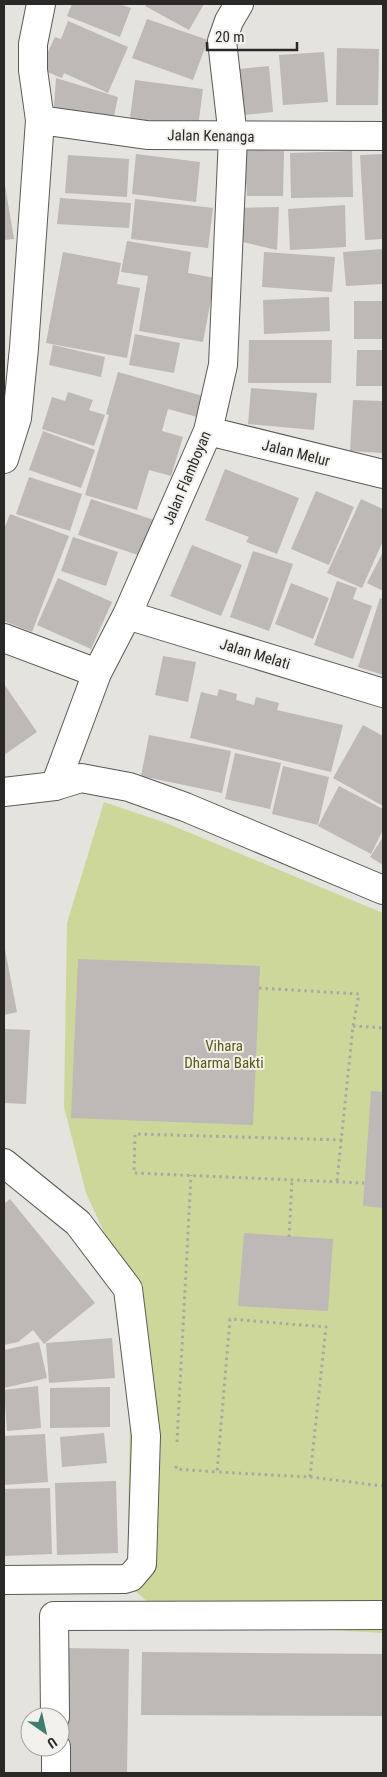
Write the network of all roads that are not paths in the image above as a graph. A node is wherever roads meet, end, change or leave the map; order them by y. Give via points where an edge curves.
1 (41, 4) edge
2 (239, 4) edge
3 (40, 120) junction
4 (383, 136) edge
5 (233, 137) junction
6 (208, 431) junction
7 (4, 459) edge
8 (383, 474) edge
9 (126, 615) junction
10 (4, 638) edge
11 (97, 673) junction
12 (383, 693) edge
13 (55, 786) junction
14 (4, 792) edge
15 (383, 890) edge
16 (4, 1164) edge
17 (4, 1580) edge
18 (383, 1615) edge
19 (55, 1707) edge
20 (56, 1757) edge
21 (56, 1773) edge

1 - 3 street via 33,52
2 - 5 street, Jalan Flamboyan via 228,21 222,41
3 - 5 street, Jalan Kenanga via 147,135
3 - 7 street via 17,418
4 - 5 street, Jalan Kenanga
5 - 6 street, Jalan Flamboyan via 223,365
6 - 8 street, Jalan Melur
6 - 9 street, Jalan Flamboyan
9 - 11 street, Jalan Flamboyan
9 - 12 street, Jalan Melati
10 - 11 street
11 - 13 street, Jalan Flamboyan
13 - 14 street
13 - 15 street via 81,778 129,787 185,806
16 - 17 street via 78,1223 128,1289 146,1436 142,1564 136,1573 124,1578
18 - 19 street via 54,1616
20 - 21 street

